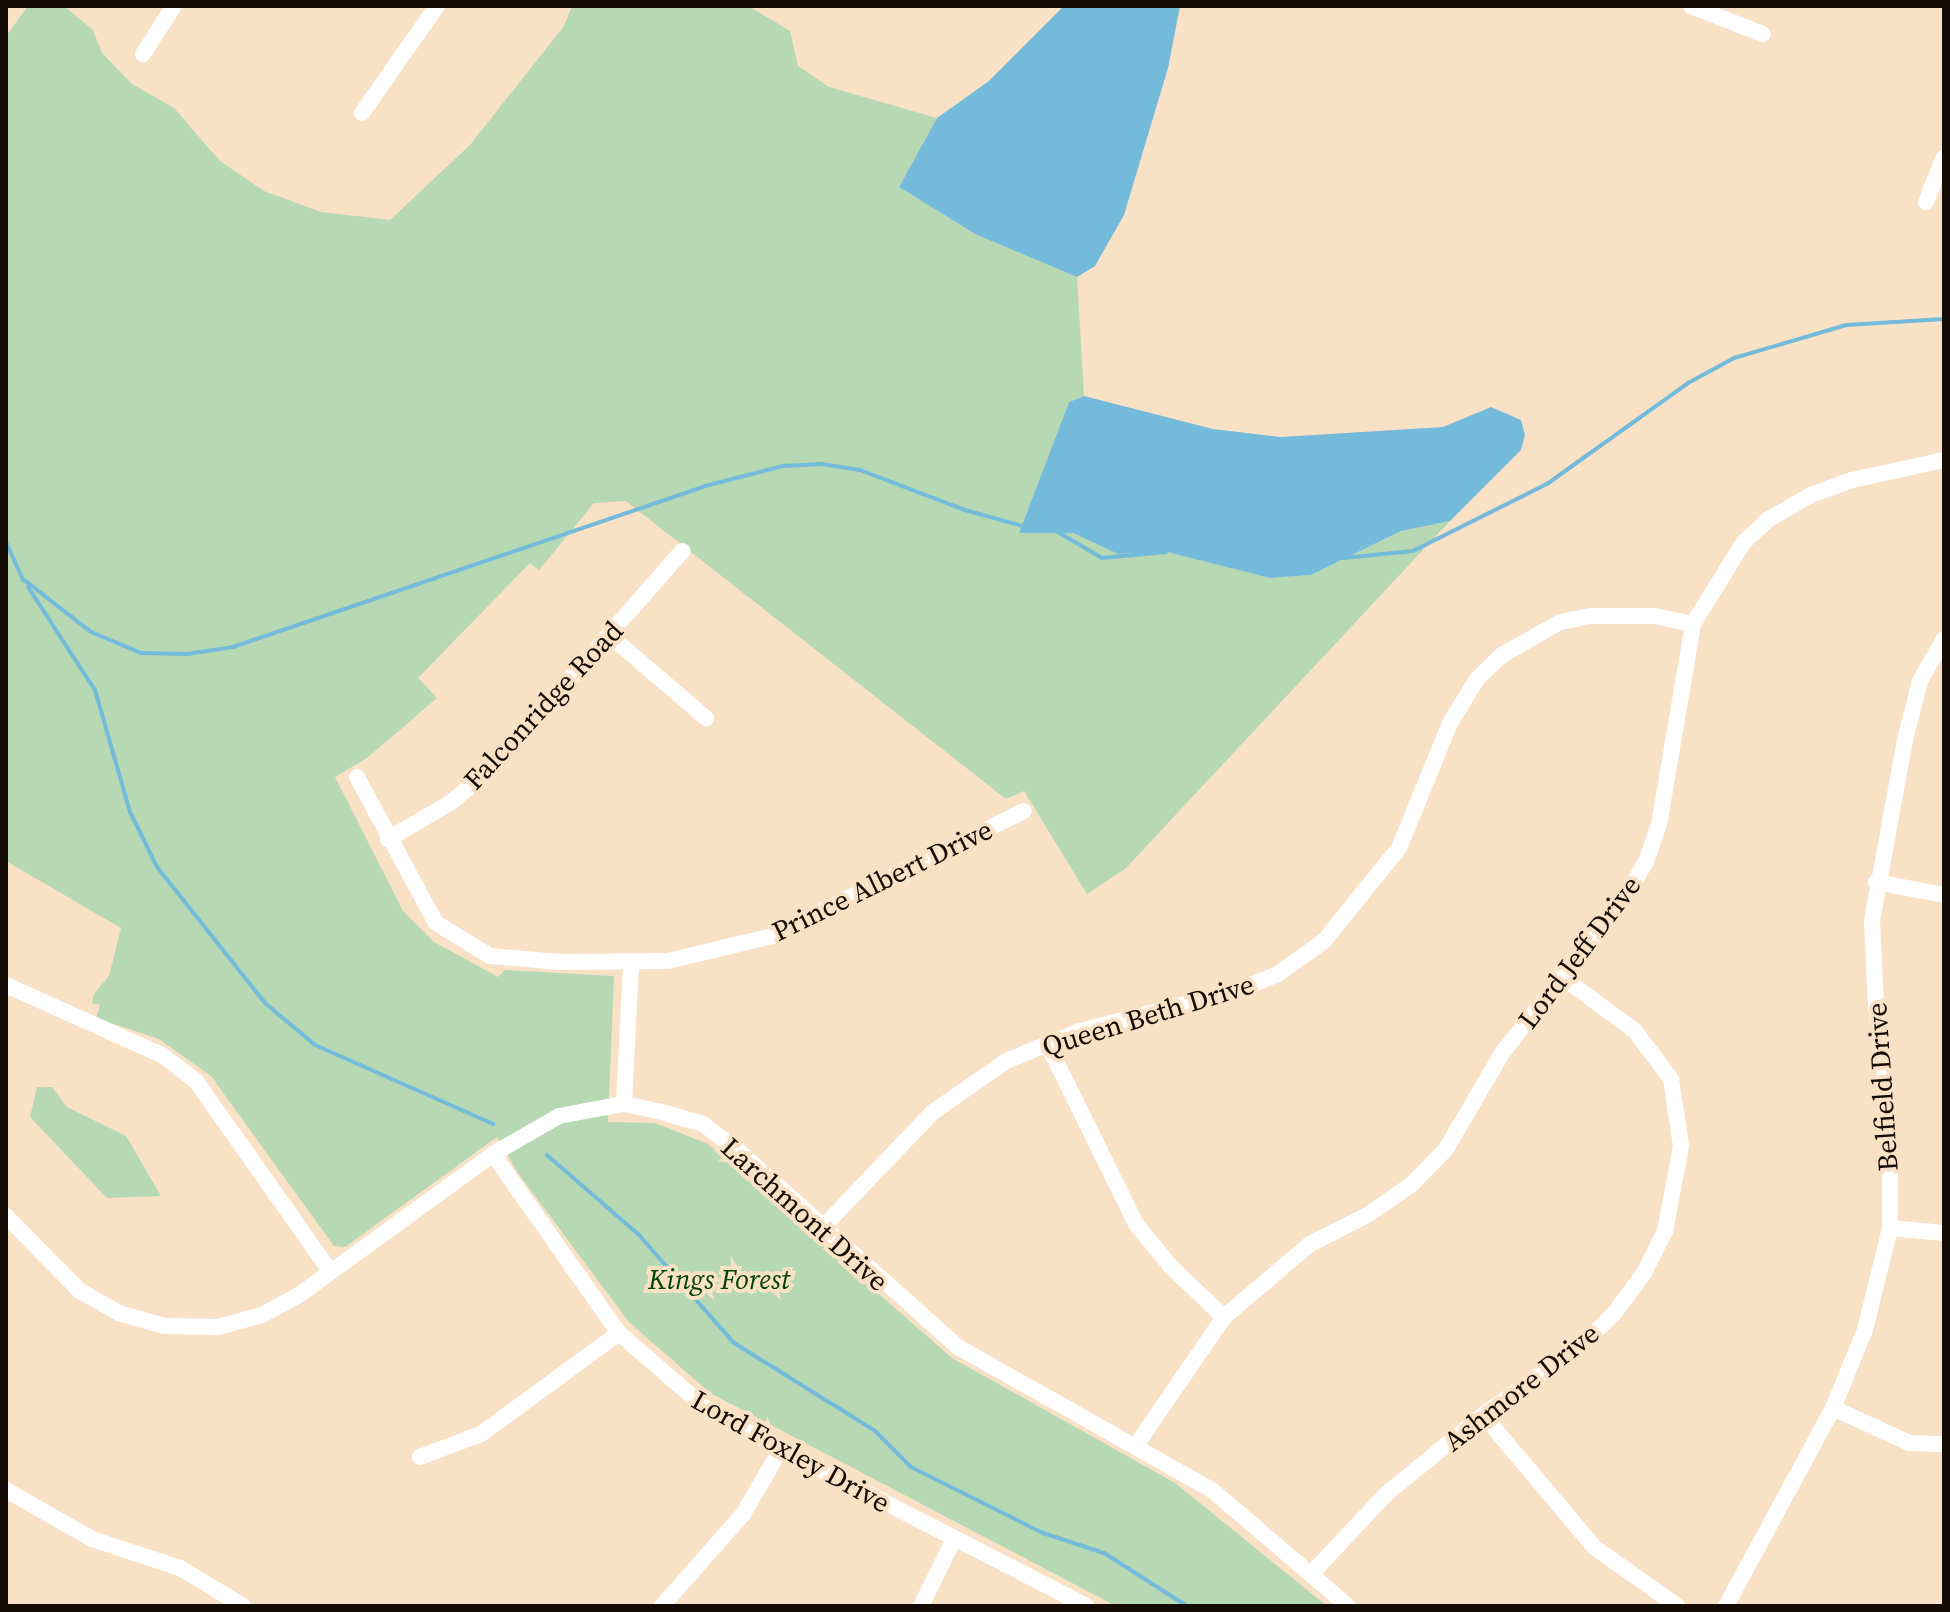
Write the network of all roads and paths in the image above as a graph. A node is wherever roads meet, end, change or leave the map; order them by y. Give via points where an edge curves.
1 (174, 6) edge
2 (437, 6) edge
3 (1691, 6) edge
4 (1763, 34) dead end
5 (143, 54) dead end
6 (362, 113) dead end
7 (1944, 157) edge
8 (1926, 202) dead end
9 (1944, 460) edge
10 (682, 551) dead end
11 (1693, 624) junction
12 (609, 635) junction
13 (1944, 639) edge
14 (706, 718) dead end
15 (357, 777) dead end
16 (1024, 811) dead end
17 (388, 839) junction
18 (1876, 882) junction
19 (1944, 895) edge
20 (631, 964) junction
21 (1562, 977) junction
22 (6, 985) edge
23 (1047, 1043) junction
24 (624, 1104) junction
25 (493, 1154) junction
26 (6, 1216) edge
27 (822, 1228) junction
28 (1890, 1228) junction
29 (1944, 1233) edge
30 (330, 1271) junction
31 (1224, 1317) junction
32 (619, 1333) junction
33 (1833, 1408) junction
34 (1483, 1415) junction
35 (1137, 1444) junction
36 (1944, 1444) edge
37 (781, 1449) junction
38 (420, 1457) dead end
39 (6, 1490) edge
40 (954, 1539) junction
41 (1311, 1574) junction
42 (243, 1606) edge
43 (662, 1606) edge
44 (921, 1606) edge
45 (1086, 1606) edge
46 (1348, 1606) edge
47 (1677, 1606) edge
48 (1726, 1606) edge

1 - 5 street
2 - 6 street
3 - 4 street
7 - 8 street
9 - 11 street, Lord Jeff Drive via 1852,480 1769,519 1743,543
10 - 12 street, Falconridge Road
11 - 21 street, Lord Jeff Drive via 1659,825 1646,862
11 - 23 street, Queen Beth Drive via 1655,616 1592,616 1560,622 1502,655 1477,679 1450,723 1399,848 1324,941 1278,974 1236,991
12 - 14 street
12 - 17 street, Falconridge Road via 489,771 427,819
13 - 18 street, Belfield Drive via 1920,681
15 - 17 street, Prince Albert Drive
16 - 20 street, Prince Albert Drive via 772,936 712,952
17 - 20 street, Prince Albert Drive via 419,901 461,942 490,956
18 - 19 street
18 - 28 street, Belfield Drive via 1872,921 1890,1114
20 - 24 street
21 - 31 street, Lord Jeff Drive via 1473,1096 1446,1149 1412,1184 1369,1214 1310,1244
21 - 34 street, Ashmore Drive via 1635,1031 1671,1079 1679,1114 1677,1187 1658,1245 1613,1315 1579,1347
22 - 30 street via 162,1055 196,1081
23 - 27 street, Queen Beth Drive via 1006,1061 933,1112
23 - 31 street via 1136,1224 1172,1268
24 - 25 street, Larchmont Drive via 559,1116
24 - 27 street, Larchmont Drive via 703,1124
25 - 30 street, Larchmont Drive
25 - 32 street, Lord Foxley Drive
26 - 30 street, Larchmont Drive via 80,1291 119,1313 164,1326 218,1327 262,1315
27 - 35 street, Larchmont Drive via 958,1347
28 - 29 street
28 - 33 street, Belfield Drive via 1865,1330
31 - 35 street, Lord Jeff Drive
32 - 37 street, Lord Foxley Drive via 711,1413
32 - 38 street via 481,1434
33 - 36 street via 1909,1443
33 - 48 street, Belfield Drive
34 - 41 street, Ashmore Drive via 1386,1494
34 - 47 street via 1594,1547
35 - 41 street, Larchmont Drive via 1212,1490
37 - 40 street, Lord Foxley Drive
37 - 43 street via 743,1514
39 - 42 street via 92,1539 180,1568
40 - 44 street
40 - 45 street, Lord Foxley Drive
41 - 46 street, Larchmont Drive

